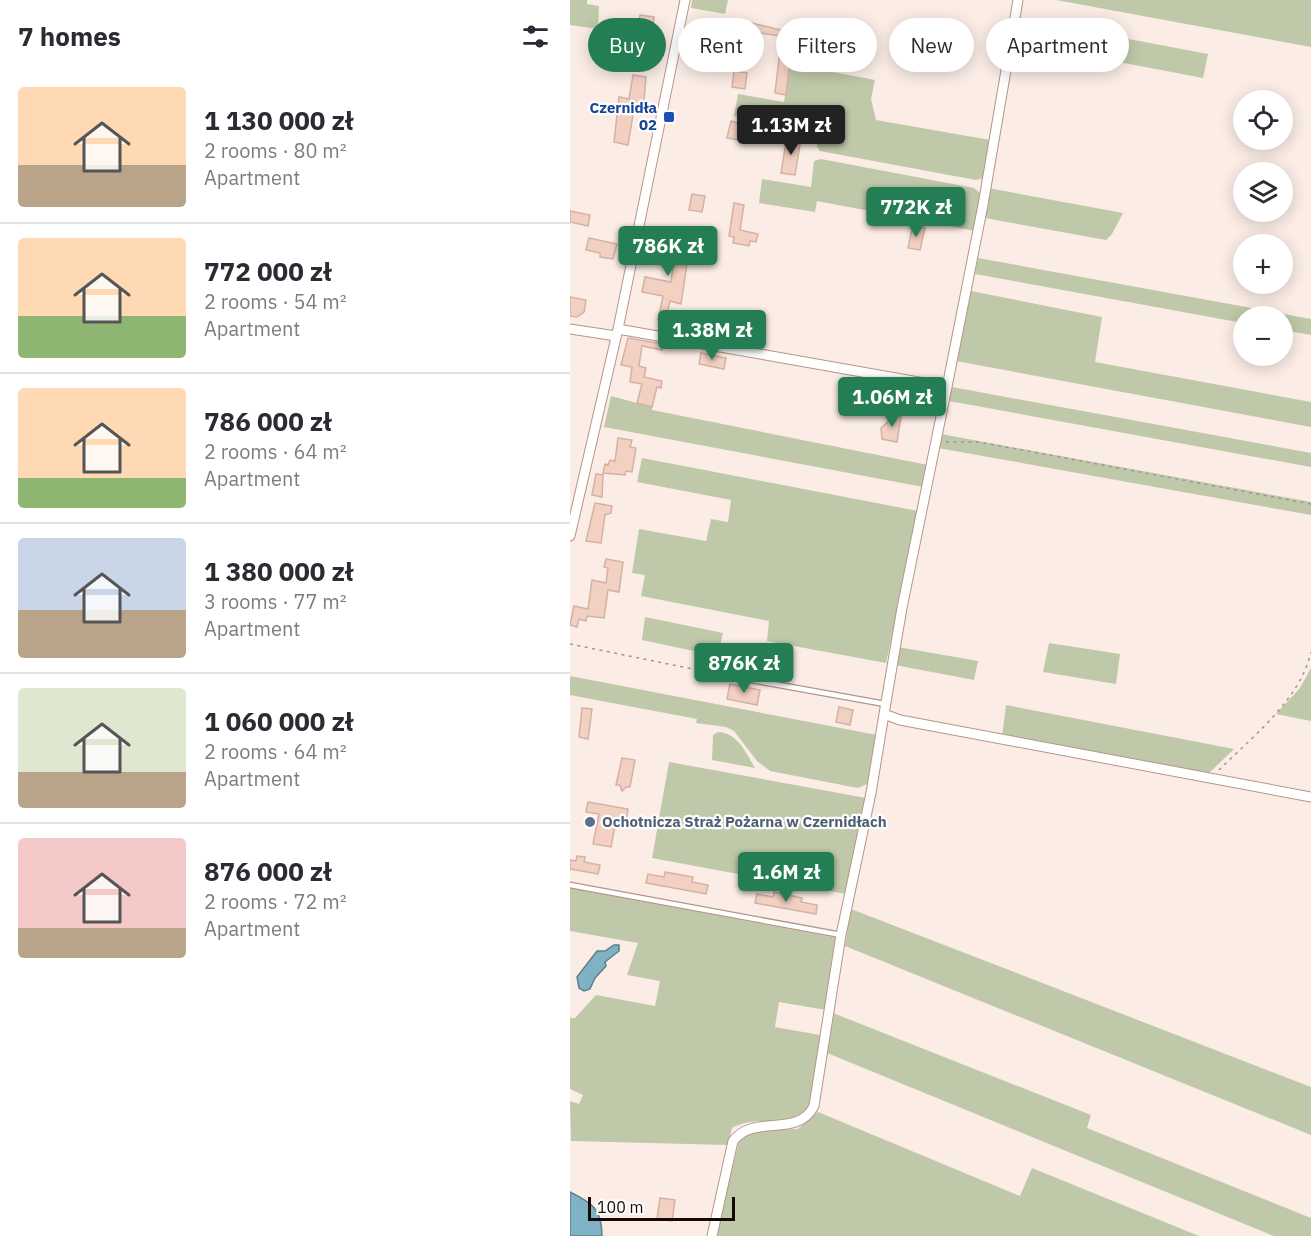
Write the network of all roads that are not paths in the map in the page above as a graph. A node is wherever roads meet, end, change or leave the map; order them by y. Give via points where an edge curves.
1 (685, 0) edge
2 (1018, 0) edge
3 (570, 329) edge
4 (617, 332) junction
5 (947, 387) junction
6 (570, 536) edge
7 (724, 675) road end
8 (885, 709) junction
9 (1311, 797) edge
10 (570, 885) edge
11 (841, 935) junction
12 (712, 1236) edge

1 - 4 street
2 - 5 street
3 - 4 street
4 - 5 street
4 - 6 street
5 - 8 street
7 - 8 lane
8 - 9 street via 912,723
8 - 11 street
10 - 11 lane
11 - 12 street via 814,1106 795,1124 747,1128 733,1141

